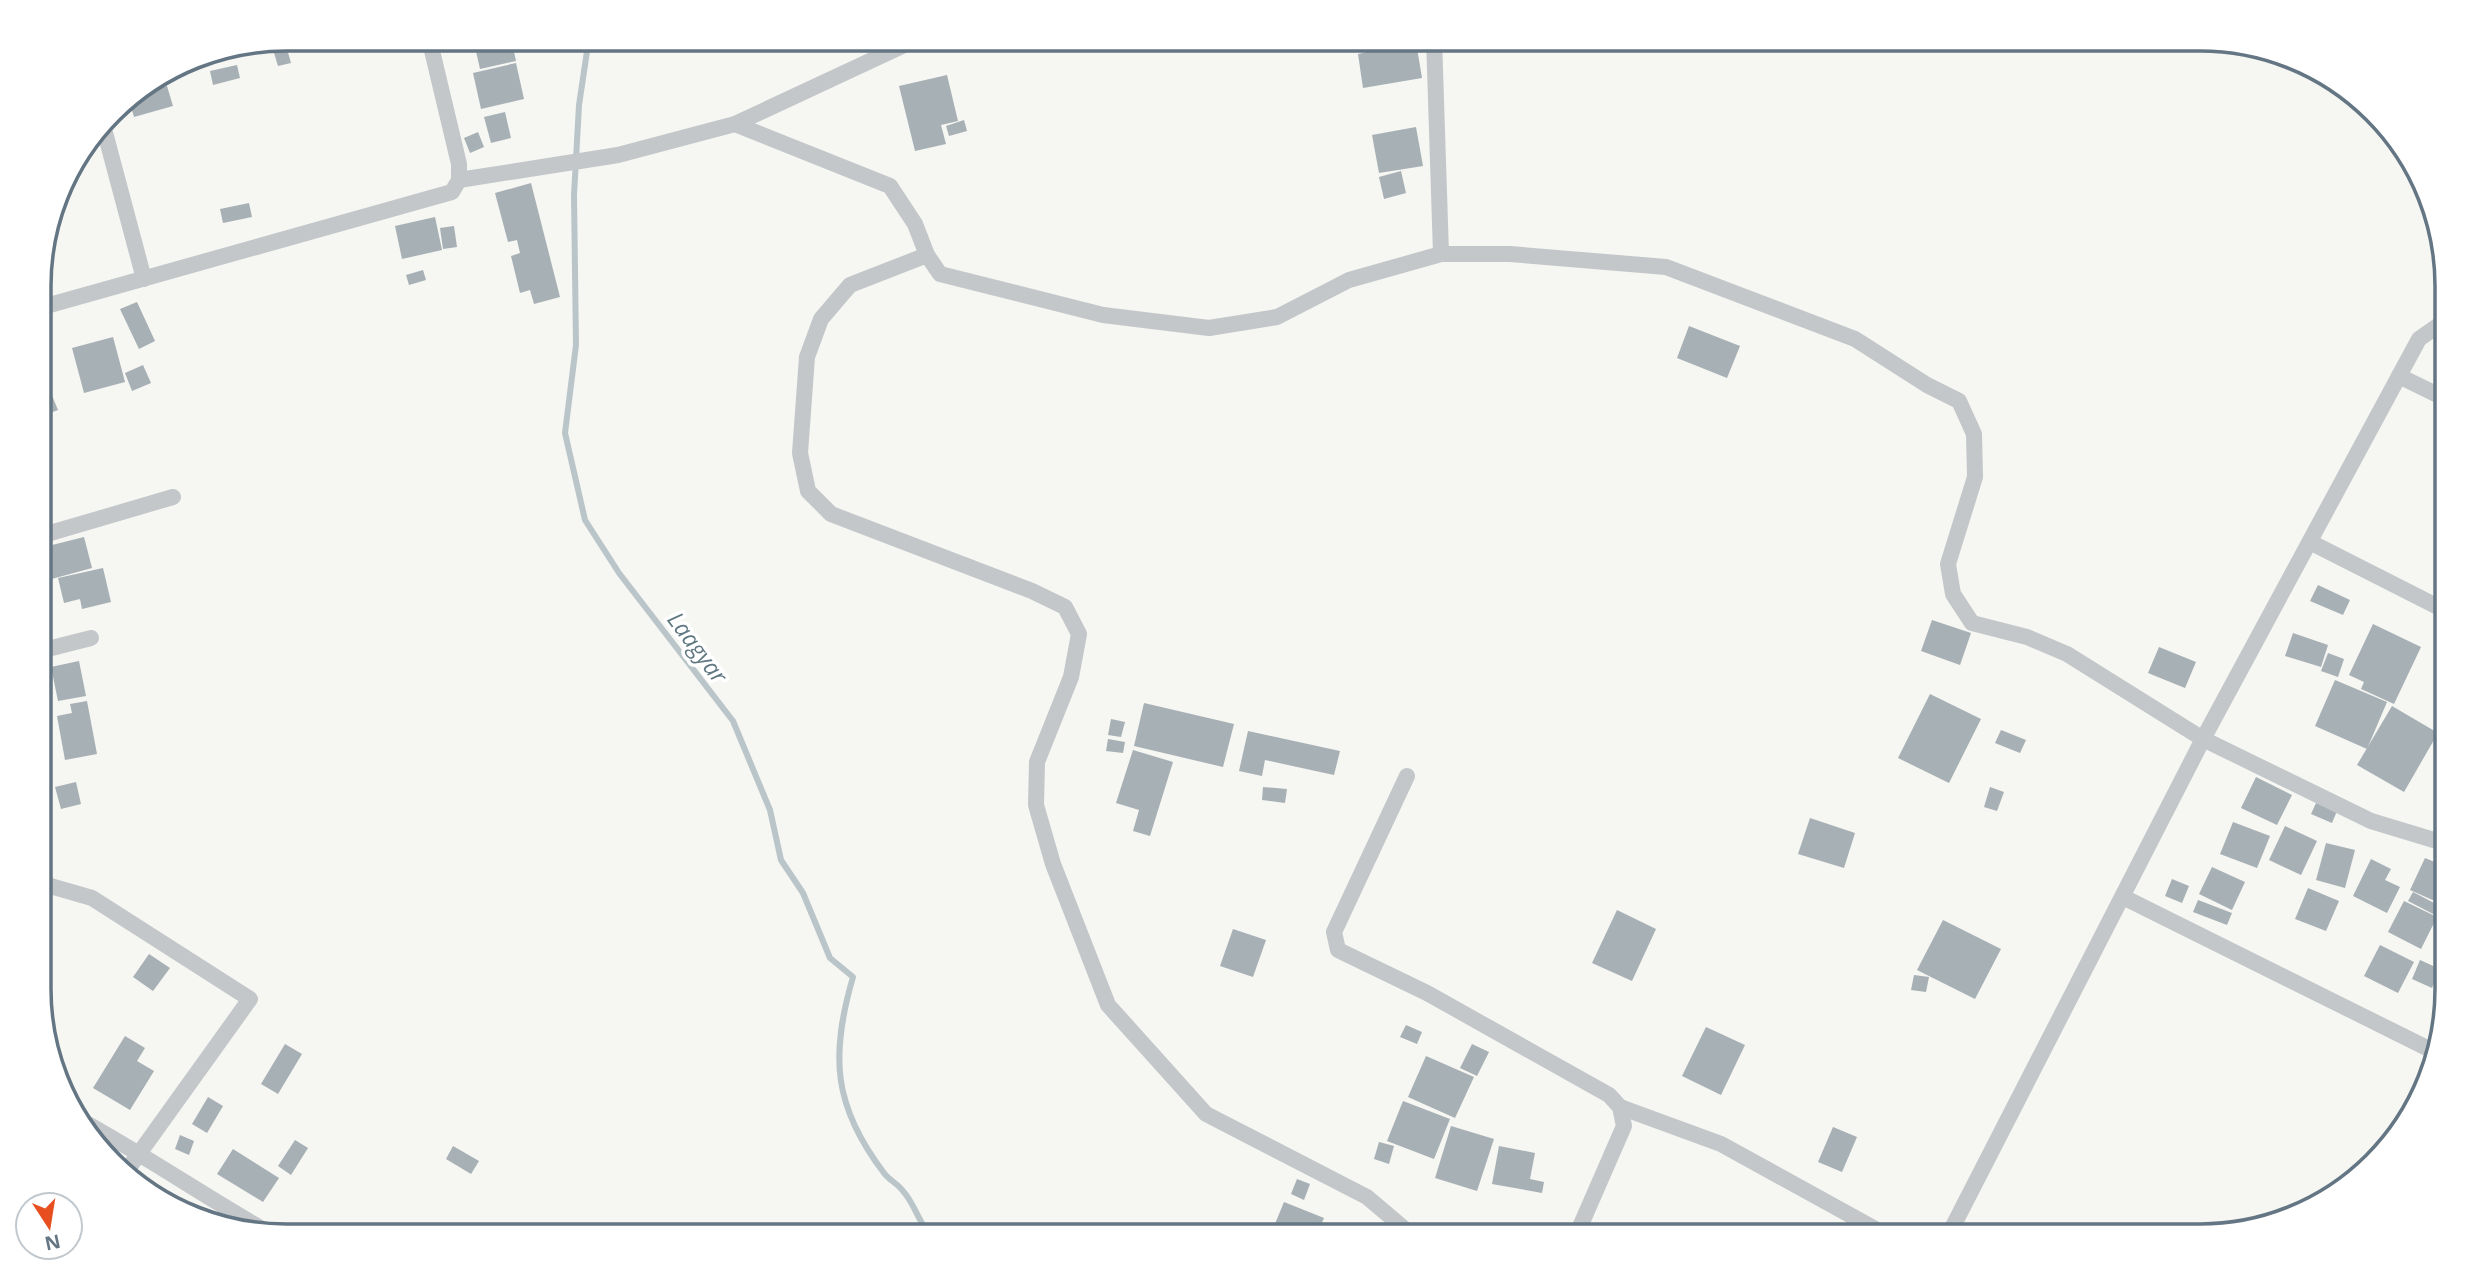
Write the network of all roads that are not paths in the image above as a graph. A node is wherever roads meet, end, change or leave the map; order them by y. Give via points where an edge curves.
1 (432, 51) edge
2 (891, 51) edge
3 (1434, 51) edge
4 (735, 124) junction
5 (106, 135) edge
6 (459, 180) junction
7 (1441, 254) junction
8 (927, 255) junction
9 (144, 279) junction
10 (51, 305) edge
11 (2435, 328) edge
12 (2399, 376) junction
13 (2435, 394) edge
14 (173, 497) dead end
15 (51, 533) edge
16 (2310, 542) junction
17 (2435, 605) edge
18 (91, 638) dead end
19 (51, 648) edge
20 (2203, 738) junction
21 (1407, 776) dead end
22 (2435, 840) edge
23 (51, 886) edge
24 (2123, 897) junction
25 (2427, 1048) edge
26 (1620, 1107) junction
27 (97, 1129) edge
28 (140, 1153) junction
29 (131, 1166) edge
30 (247, 1220) edge
31 (1398, 1224) edge
32 (1581, 1224) edge
33 (1866, 1224) edge
34 (1954, 1224) edge

1 - 6 street
2 - 4 street
3 - 7 street
4 - 6 street via 618,155
4 - 8 street via 890,186 915,224
5 - 9 street
6 - 9 street via 452,192 438,197
7 - 8 street via 1349,280 1278,317 1209,328 1102,314 940,274
7 - 20 street via 1510,254 1666,267 1855,339 1959,401 1974,434 1975,477 1948,564 1954,594 1972,623 2027,637 2067,654
8 - 31 street via 850,285 821,318 807,357 800,453 808,491 831,514 1065,607 1079,634 1071,677 1037,762 1036,805 1053,864 1108,1005 1206,1114 1367,1198
9 - 10 street
11 - 12 street via 2419,339
12 - 13 street
12 - 16 street
14 - 15 street
16 - 17 street
16 - 20 street
18 - 19 street
20 - 22 street via 2371,821
20 - 24 street
21 - 26 street via 1334,932 1338,950 1439,1000 1609,1095
23 - 28 street via 92,898 250,999
24 - 25 street
24 - 34 street
26 - 32 street via 1624,1126
26 - 33 street via 1721,1144
27 - 28 street
28 - 29 street
28 - 30 street

